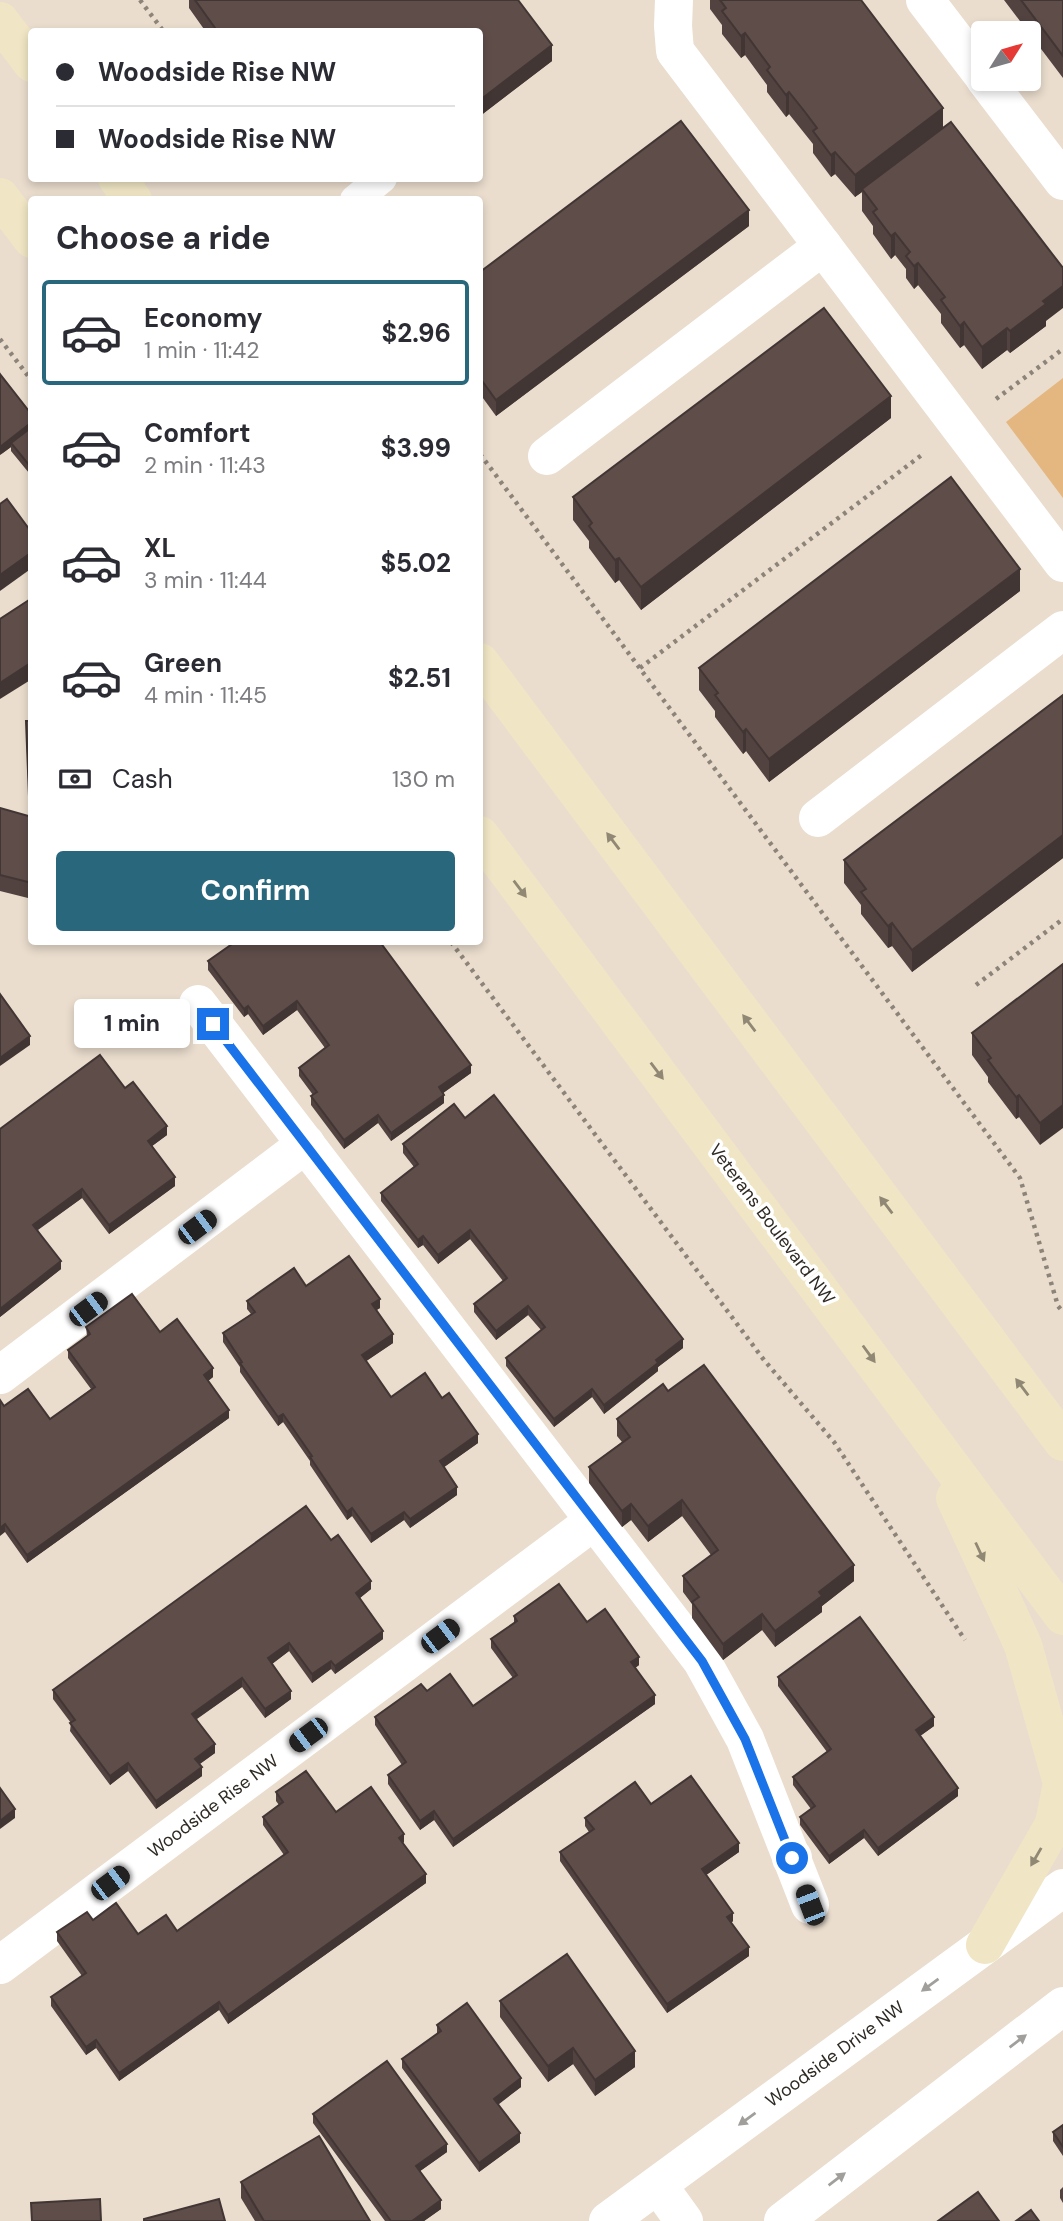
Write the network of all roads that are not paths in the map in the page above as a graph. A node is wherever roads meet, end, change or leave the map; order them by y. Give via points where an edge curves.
1 (674, 0) edge
2 (925, 0) edge
3 (0, 21) edge
4 (28, 58) edge
5 (971, 61) edge
6 (994, 91) edge
7 (1063, 181) edge
8 (377, 182) edge
9 (360, 196) edge
10 (0, 197) edge
11 (28, 234) edge
12 (823, 246) junction
13 (547, 456) dead end
14 (1063, 563) edge
15 (1063, 630) edge
16 (483, 666) edge
17 (818, 818) dead end
18 (483, 839) edge
19 (198, 1004) dead end
20 (306, 1144) junction
21 (0, 1374) edge
22 (920, 1423) junction
23 (1063, 1442) edge
24 (594, 1521) junction
25 (1063, 1616) edge
26 (1063, 1888) edge
27 (810, 1905) dead end
28 (985, 1945) junction
29 (0, 1965) edge
30 (1063, 2006) edge
31 (658, 2185) junction
32 (608, 2221) edge
33 (684, 2221) edge
34 (783, 2221) edge

1 - 12 street via 675,51
2 - 5 street
3 - 4 main road
6 - 7 street
8 - 9 lane
10 - 11 main road
12 - 13 street
12 - 14 street
15 - 17 street
23 -> 16 main road
18 -> 22 main road, Veterans Boulevard NW
19 - 20 street
20 - 21 street
20 - 24 street
22 - 25 main road, Veterans Boulevard NW
22 -> 28 main road via 1023,1645 1062,1783 1054,1824
24 - 27 street via 702,1661 745,1739
24 - 29 street, Woodside Rise NW
26 - 28 street, Woodside Drive NW
28 -> 31 street, Woodside Drive NW
34 -> 30 street
31 - 32 street, Woodside Drive NW
31 - 33 street

